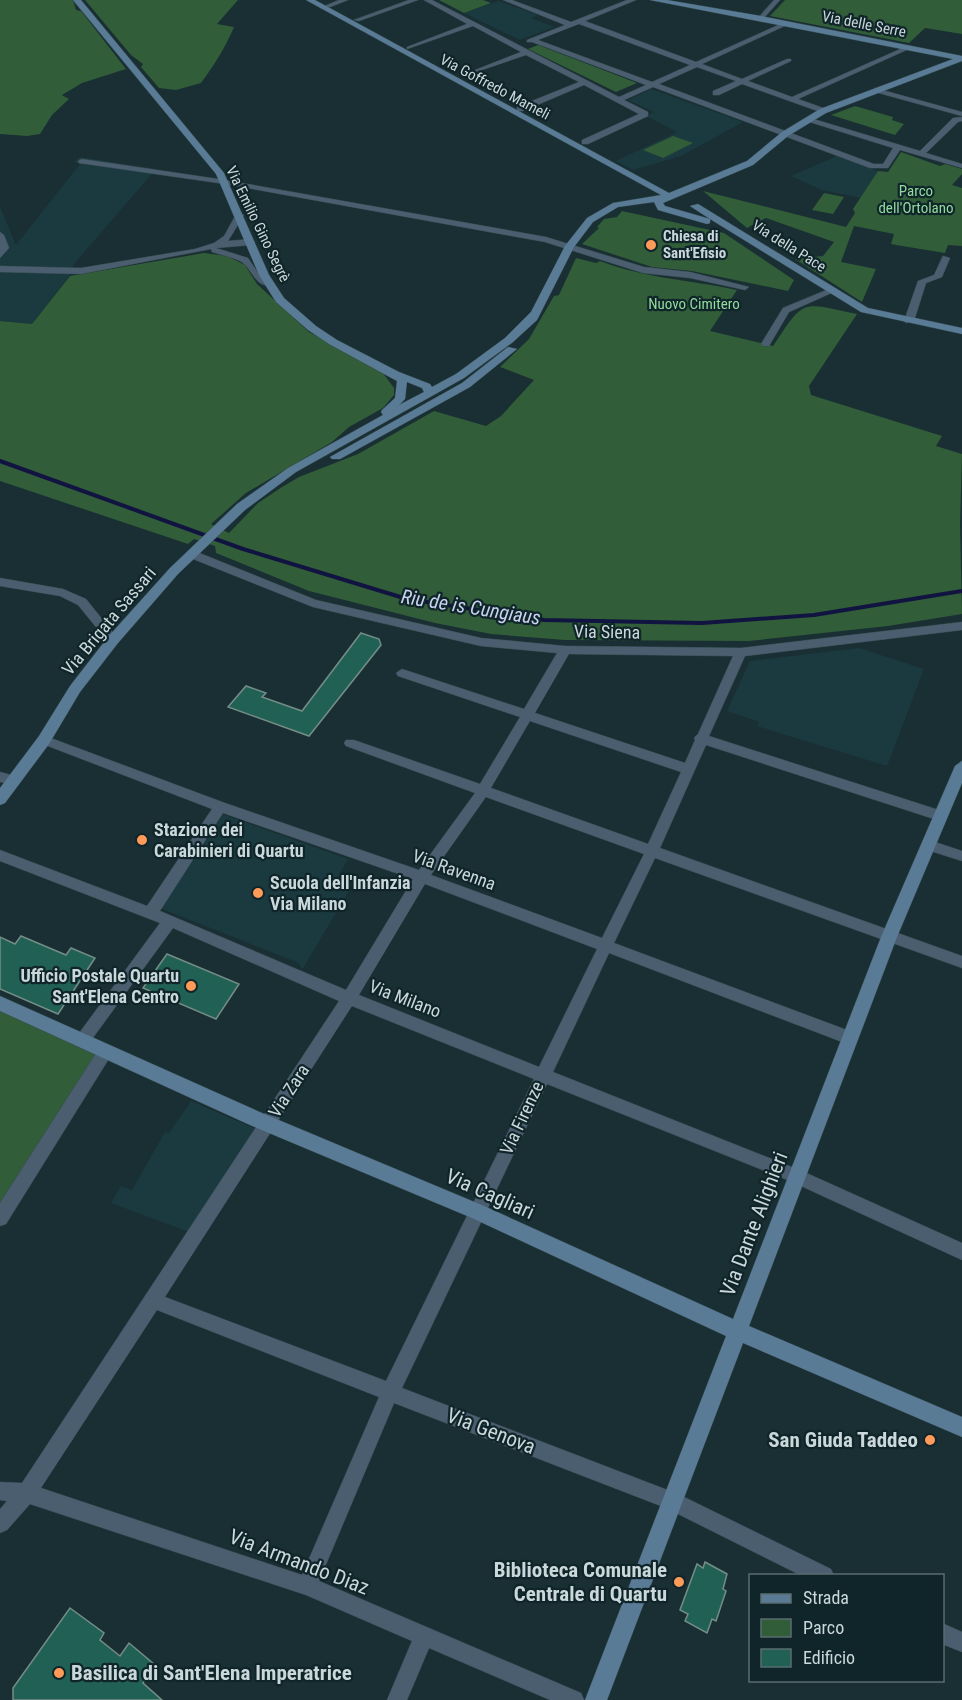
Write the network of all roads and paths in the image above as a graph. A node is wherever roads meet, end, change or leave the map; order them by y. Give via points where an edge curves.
1 (77, 0) edge
2 (310, 0) edge
3 (345, 0) edge
4 (415, 0) edge
5 (427, 0) edge
6 (506, 0) edge
7 (633, 0) edge
8 (654, 0) edge
9 (777, 0) edge
10 (323, 8) junction
11 (761, 18) junction
12 (357, 20) dead end
13 (581, 22) junction
14 (787, 23) junction
15 (473, 24) junction
16 (572, 25) junction
17 (532, 40) junction
18 (517, 46) junction
19 (909, 46) junction
20 (409, 48) dead end
21 (527, 52) junction
22 (962, 58) edge
23 (789, 60) dead end
24 (696, 65) junction
25 (472, 73) dead end
26 (586, 81) junction
27 (742, 82) junction
28 (651, 86) junction
29 (878, 90) junction
30 (716, 93) dead end
31 (621, 99) junction
32 (791, 99) junction
33 (520, 109) dead end
34 (823, 111) junction
35 (961, 118) edge
36 (807, 120) junction
37 (785, 134) junction
38 (585, 142) dead end
39 (897, 148) junction
40 (920, 155) junction
41 (82, 161) dead end
42 (962, 166) edge
43 (225, 182) junction
44 (695, 184) junction
45 (666, 199) junction
46 (692, 202) junction
47 (683, 213) junction
48 (240, 215) junction
49 (729, 228) junction
50 (0, 235) edge
51 (251, 242) junction
52 (570, 246) junction
53 (216, 248) junction
54 (0, 255) edge
55 (946, 258) dead end
56 (0, 269) edge
57 (269, 284) junction
58 (745, 287) dead end
59 (832, 291) junction
60 (909, 321) junction
61 (962, 331) edge
62 (513, 341) junction
63 (766, 344) dead end
64 (494, 365) junction
65 (460, 376) junction
66 (403, 378) junction
67 (430, 394) junction
68 (369, 428) junction
69 (380, 435) junction
70 (269, 487) junction
71 (192, 554) junction
72 (0, 582) edge
73 (962, 626) edge
74 (113, 640) junction
75 (565, 650) junction
76 (741, 652) junction
77 (402, 673) dead end
78 (527, 716) junction
79 (700, 738) junction
80 (44, 740) junction
81 (350, 743) dead end
82 (962, 767) edge
83 (688, 769) junction
84 (7, 779) edge
85 (483, 791) junction
86 (0, 799) edge
87 (220, 807) junction
88 (940, 816) junction
89 (929, 845) junction
90 (652, 850) junction
91 (0, 855) edge
92 (962, 856) edge
93 (422, 877) junction
94 (150, 914) junction
95 (170, 921) junction
96 (889, 937) junction
97 (606, 946) junction
98 (962, 962) edge
99 (349, 998) junction
100 (0, 1004) edge
101 (850, 1038) junction
102 (82, 1041) junction
103 (105, 1052) junction
104 (543, 1073) junction
105 (267, 1124) junction
106 (796, 1176) junction
107 (478, 1212) junction
108 (0, 1218) edge
109 (962, 1252) edge
110 (152, 1300) junction
111 (738, 1331) junction
112 (390, 1392) junction
113 (962, 1427) edge
114 (0, 1491) edge
115 (27, 1493) junction
116 (671, 1501) junction
117 (0, 1523) edge
118 (822, 1574) edge
119 (307, 1586) junction
120 (944, 1634) edge
121 (424, 1637) junction
122 (962, 1642) edge
123 (397, 1700) edge
124 (574, 1700) edge
125 (596, 1700) edge

1 - 43 street, Via Emilio Gino Segrè
2 - 10 street, Via Goffredo Mameli
3 - 10 street
4 - 12 street
5 - 15 street
6 - 16 street
7 - 13 street
8 - 11 street, Via delle Serre
9 - 11 street
10 - 45 street, Via Goffredo Mameli
11 - 14 street, Via delle Serre
13 - 16 street
13 - 24 street
14 - 19 street, Via delle Serre
14 - 24 street
15 - 18 street
15 - 20 street
16 - 17 street
17 - 18 street
17 - 28 street
18 - 21 street
19 - 22 street, Via delle Serre
19 - 32 street
21 - 25 street
21 - 26 street
22 - 29 street
23 - 27 street
24 - 27 street
24 - 28 street
26 - 31 street
26 - 33 street
27 - 30 street
27 - 32 street
28 - 31 street
28 - 37 street
29 - 34 street
29 - 35 street
31 - 38 street via 645,114
32 - 34 street
34 - 36 street
35 - 40 street
36 - 37 street
36 - 39 street
37 - 39 street via 879,167 885,166
37 - 44 street via 750,163
39 - 40 street
40 - 42 street
41 - 43 street
43 - 48 street, Via Emilio Gino Segrè
43 - 52 street
44 - 45 street
44 - 46 street
45 - 46 street
45 - 47 street, Via della Pace
45 - 52 street via 641,206 609,208 590,220
46 - 47 street
46 - 49 street, Via della Pace
47 - 49 street, Via della Pace
48 - 51 street, Via Emilio Gino Segrè
48 - 53 street via 232,234
49 - 59 street, Via della Pace
50 - 54 street via 5,249
51 - 53 street
51 - 57 street, Via Emilio Gino Segrè
52 - 58 street via 643,270
52 - 62 street via 537,312
53 - 56 street via 81,271
53 - 57 street via 245,260 258,279
55 - 60 street via 938,277 922,281
57 - 66 street, Via Emilio Gino Segrè via 280,300 312,328
59 - 60 street, Via della Pace via 865,310
59 - 63 street, Via della Pace via 786,310
60 - 61 street, Via della Pace
62 - 64 street, Via Brigata Sassari
62 - 65 street, Via Brigata Sassari
64 - 67 street via 484,367 437,396
64 - 69 street, Via Brigata Sassari
65 - 66 street via 440,380
65 - 67 street, Via Brigata Sassari
66 - 67 street, Via Emilio Gino Segrè
66 - 68 street via 396,405 371,421
67 - 68 street, Via Brigata Sassari
67 - 69 street via 431,400 382,427
68 - 70 street, Via Brigata Sassari
69 - 70 street, Via Brigata Sassari
70 - 71 street, Via Brigata Sassari
71 - 74 street, Via Brigata Sassari
71 - 75 street, Via Siena via 313,603 393,624 481,642
72 - 74 street via 63,593 82,602
73 - 76 street, Via Siena
74 - 80 street, Via Brigata Sassari via 75,689
75 - 76 street, Via Siena
75 - 78 street, Via Zara
76 - 79 street, Via Firenze
77 - 78 street
78 - 83 street
78 - 85 street, Via Zara
79 - 83 street, Via Firenze
79 - 88 street
80 - 84 street, Via Brigata Sassari
80 - 87 street, Via Ravenna
81 - 85 street
82 - 88 street, Via Dante Alighieri
83 - 90 street, Via Firenze
84 - 86 street, Via Brigata Sassari
85 - 90 street
85 - 93 street, Via Zara
87 - 93 street, Via Ravenna
87 - 94 street
88 - 89 street, Via Dante Alighieri
89 - 92 street
89 - 96 street, Via Dante Alighieri
90 - 96 street
90 - 97 street, Via Firenze
91 - 94 street, Via Milano
93 - 97 street, Via Ravenna
93 - 99 street, Via Zara
94 - 95 street, Via Milano
95 - 99 street, Via Milano
95 - 102 street
96 - 98 street
96 - 101 street, Via Dante Alighieri
97 - 101 street, Via Ravenna
97 - 104 street, Via Firenze
99 - 104 street, Via Milano
99 - 105 street, Via Zara
100 - 102 street, Via Cagliari
101 - 106 street, Via Dante Alighieri
102 - 103 street, Via Cagliari
103 - 105 street, Via Cagliari
103 - 108 street
104 - 106 street, Via Milano
104 - 107 street, Via Firenze
105 - 107 street, Via Cagliari
105 - 110 street, Via Zara
106 - 109 street, Via Milano
106 - 111 street, Via Dante Alighieri
107 - 111 street, Via Cagliari
107 - 112 street, Via Firenze
110 - 112 street, Via Genova
110 - 115 street, Via Zara
111 - 113 street, Via Cagliari
111 - 116 street, Via Dante Alighieri
112 - 116 street, Via Genova
112 - 119 street, Via Firenze
114 - 115 street, Via Armando Diaz
115 - 117 street, Via Zara
115 - 119 street, Via Armando Diaz
116 - 118 street, Via Genova
116 - 125 street, Via Dante Alighieri
119 - 121 street, Via Armando Diaz
120 - 122 street
121 - 123 street
121 - 124 street, Via Armando Diaz

